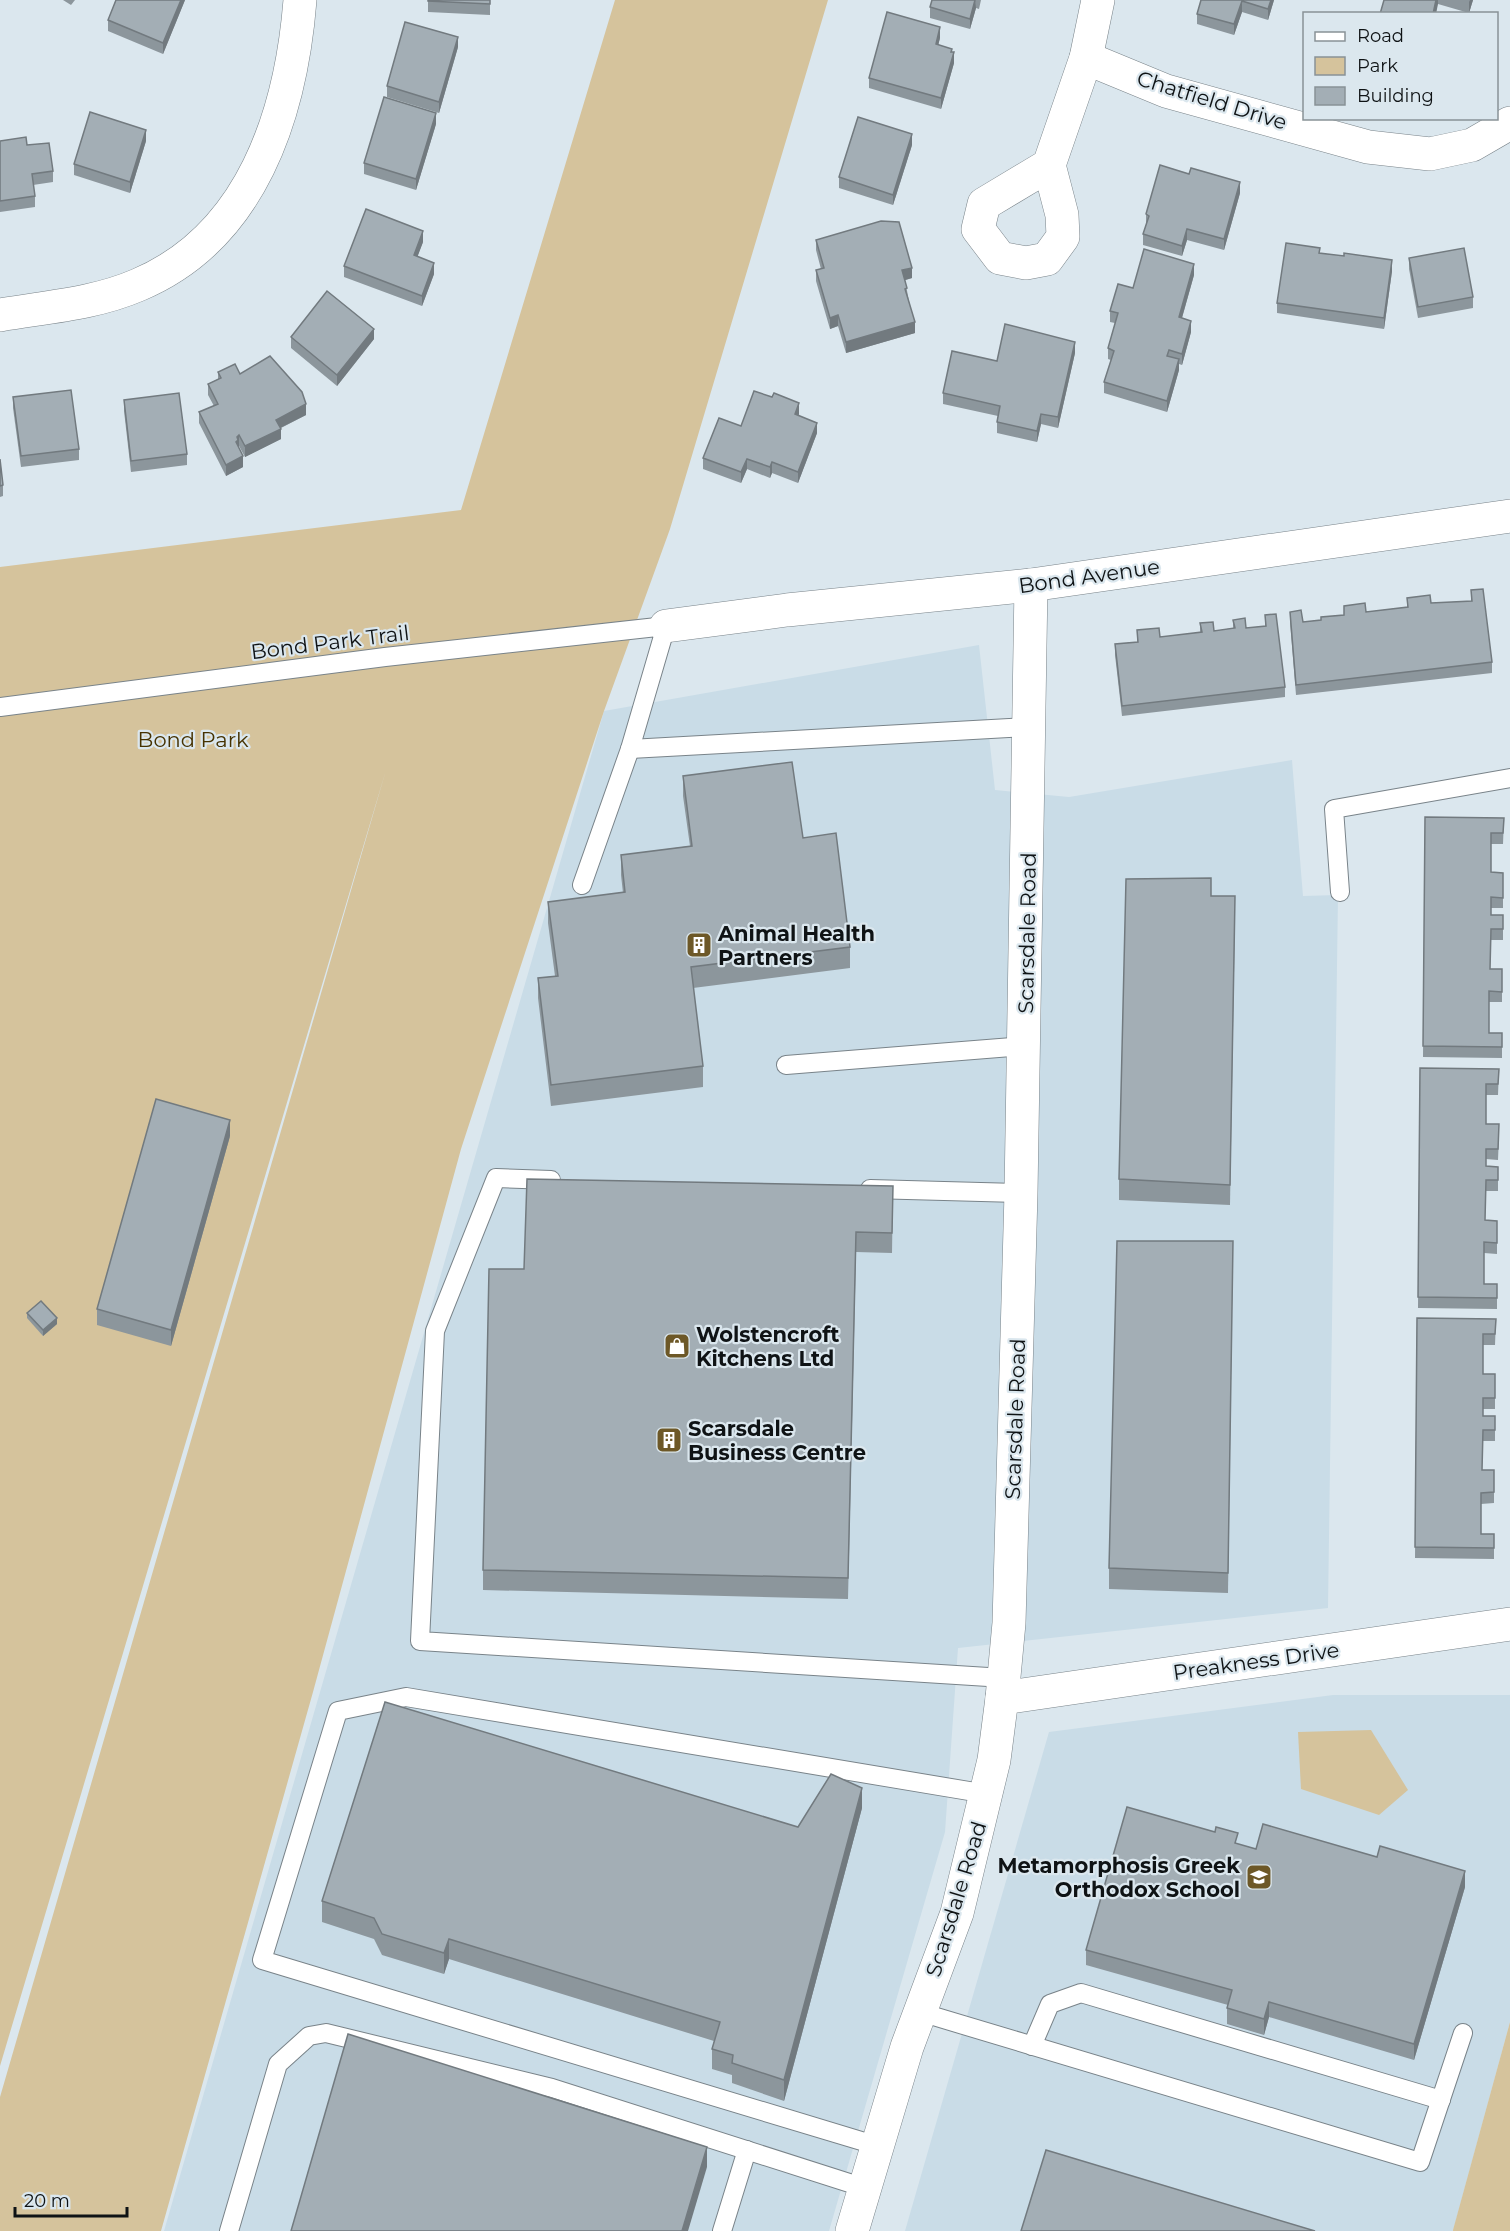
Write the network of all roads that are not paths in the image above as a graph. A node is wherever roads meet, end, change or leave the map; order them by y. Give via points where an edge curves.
1 (300, 0) edge
2 (1098, 0) edge
3 (1086, 57) junction
4 (1510, 123) edge
5 (1048, 165) dead end
6 (0, 315) edge
7 (1510, 516) edge
8 (1031, 585) junction
9 (666, 626) junction
10 (0, 707) edge
11 (1029, 727) junction
12 (630, 749) junction
13 (1510, 778) edge
14 (582, 885) dead end
15 (1340, 892) dead end
16 (1025, 1046) junction
17 (786, 1065) dead end
18 (568, 1180) edge
19 (852, 1189) edge
20 (1021, 1193) junction
21 (1510, 1624) edge
22 (1003, 1688) junction
23 (987, 1794) junction
24 (920, 2012) junction
25 (1463, 2033) dead end
26 (1032, 2046) junction
27 (1441, 2100) junction
28 (878, 2146) junction
29 (747, 2150) junction
30 (866, 2187) junction
31 (229, 2231) edge
32 (722, 2231) edge
33 (852, 2231) edge

1 - 6 street via 283,106 268,150 242,196 211,236 177,264 138,285 95,300
2 - 3 street
3 - 4 street, Chatfield Drive via 1166,91 1368,147 1430,154 1472,145
3 - 5 street
7 - 8 street, Bond Avenue
8 - 9 street, Bond Avenue
8 - 11 street, Scarsdale Road
9 - 10 lane, Bond Park Trail via 385,657
9 - 12 lane
11 - 12 lane
11 - 16 street, Scarsdale Road
12 - 14 lane
13 - 15 lane via 1334,809
16 - 17 lane
16 - 20 street, Scarsdale Road
18 - 22 lane via 496,1178 435,1331 420,1641
19 - 20 lane
20 - 22 street, Scarsdale Road via 1009,1623
21 - 22 street, Preakness Drive
22 - 23 street, Scarsdale Road
23 - 24 street, Scarsdale Road via 957,1913
23 - 28 lane via 406,1697 338,1711 262,1960
24 - 26 lane
24 - 28 street, Scarsdale Road
25 - 27 lane
26 - 27 lane via 1050,2004 1081,1993
26 - 27 lane via 1420,2162
28 - 30 street, Scarsdale Road
29 - 30 lane
29 - 31 lane via 552,2088 326,2032 309,2036 278,2064
29 - 32 lane
30 - 33 street, Scarsdale Road

